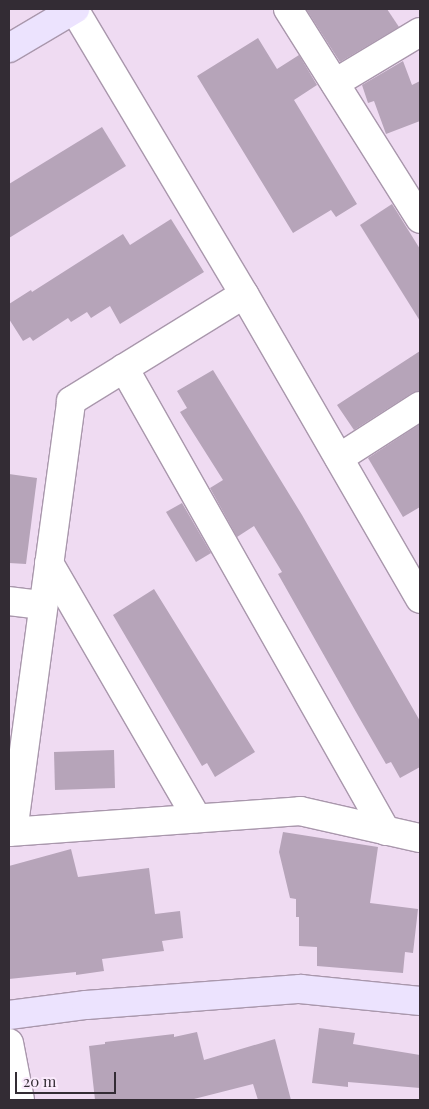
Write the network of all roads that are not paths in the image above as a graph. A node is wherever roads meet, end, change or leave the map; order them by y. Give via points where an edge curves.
1 (75, 9) edge
2 (288, 9) edge
3 (420, 32) edge
4 (9, 48) edge
5 (335, 83) junction
6 (420, 219) edge
7 (244, 294) junction
8 (124, 368) junction
9 (420, 406) edge
10 (339, 458) junction
11 (49, 563) junction
12 (420, 600) edge
13 (9, 601) edge
14 (43, 605) junction
15 (197, 818) junction
16 (386, 830) junction
17 (9, 832) edge
18 (420, 838) edge
19 (420, 1001) edge
20 (9, 1015) edge
21 (9, 1043) edge
22 (20, 1100) edge

1 - 4 street
1 - 7 street
2 - 5 street
3 - 5 street
5 - 6 street
7 - 8 street
7 - 10 street
8 - 11 street via 71,401
8 - 16 street
9 - 10 street
10 - 12 street
11 - 14 street
11 - 15 street
13 - 14 street
14 - 17 street via 15,817
15 - 16 street via 300,811
15 - 17 street
16 - 18 street
19 - 20 street via 300,989 86,1005
21 - 22 street

